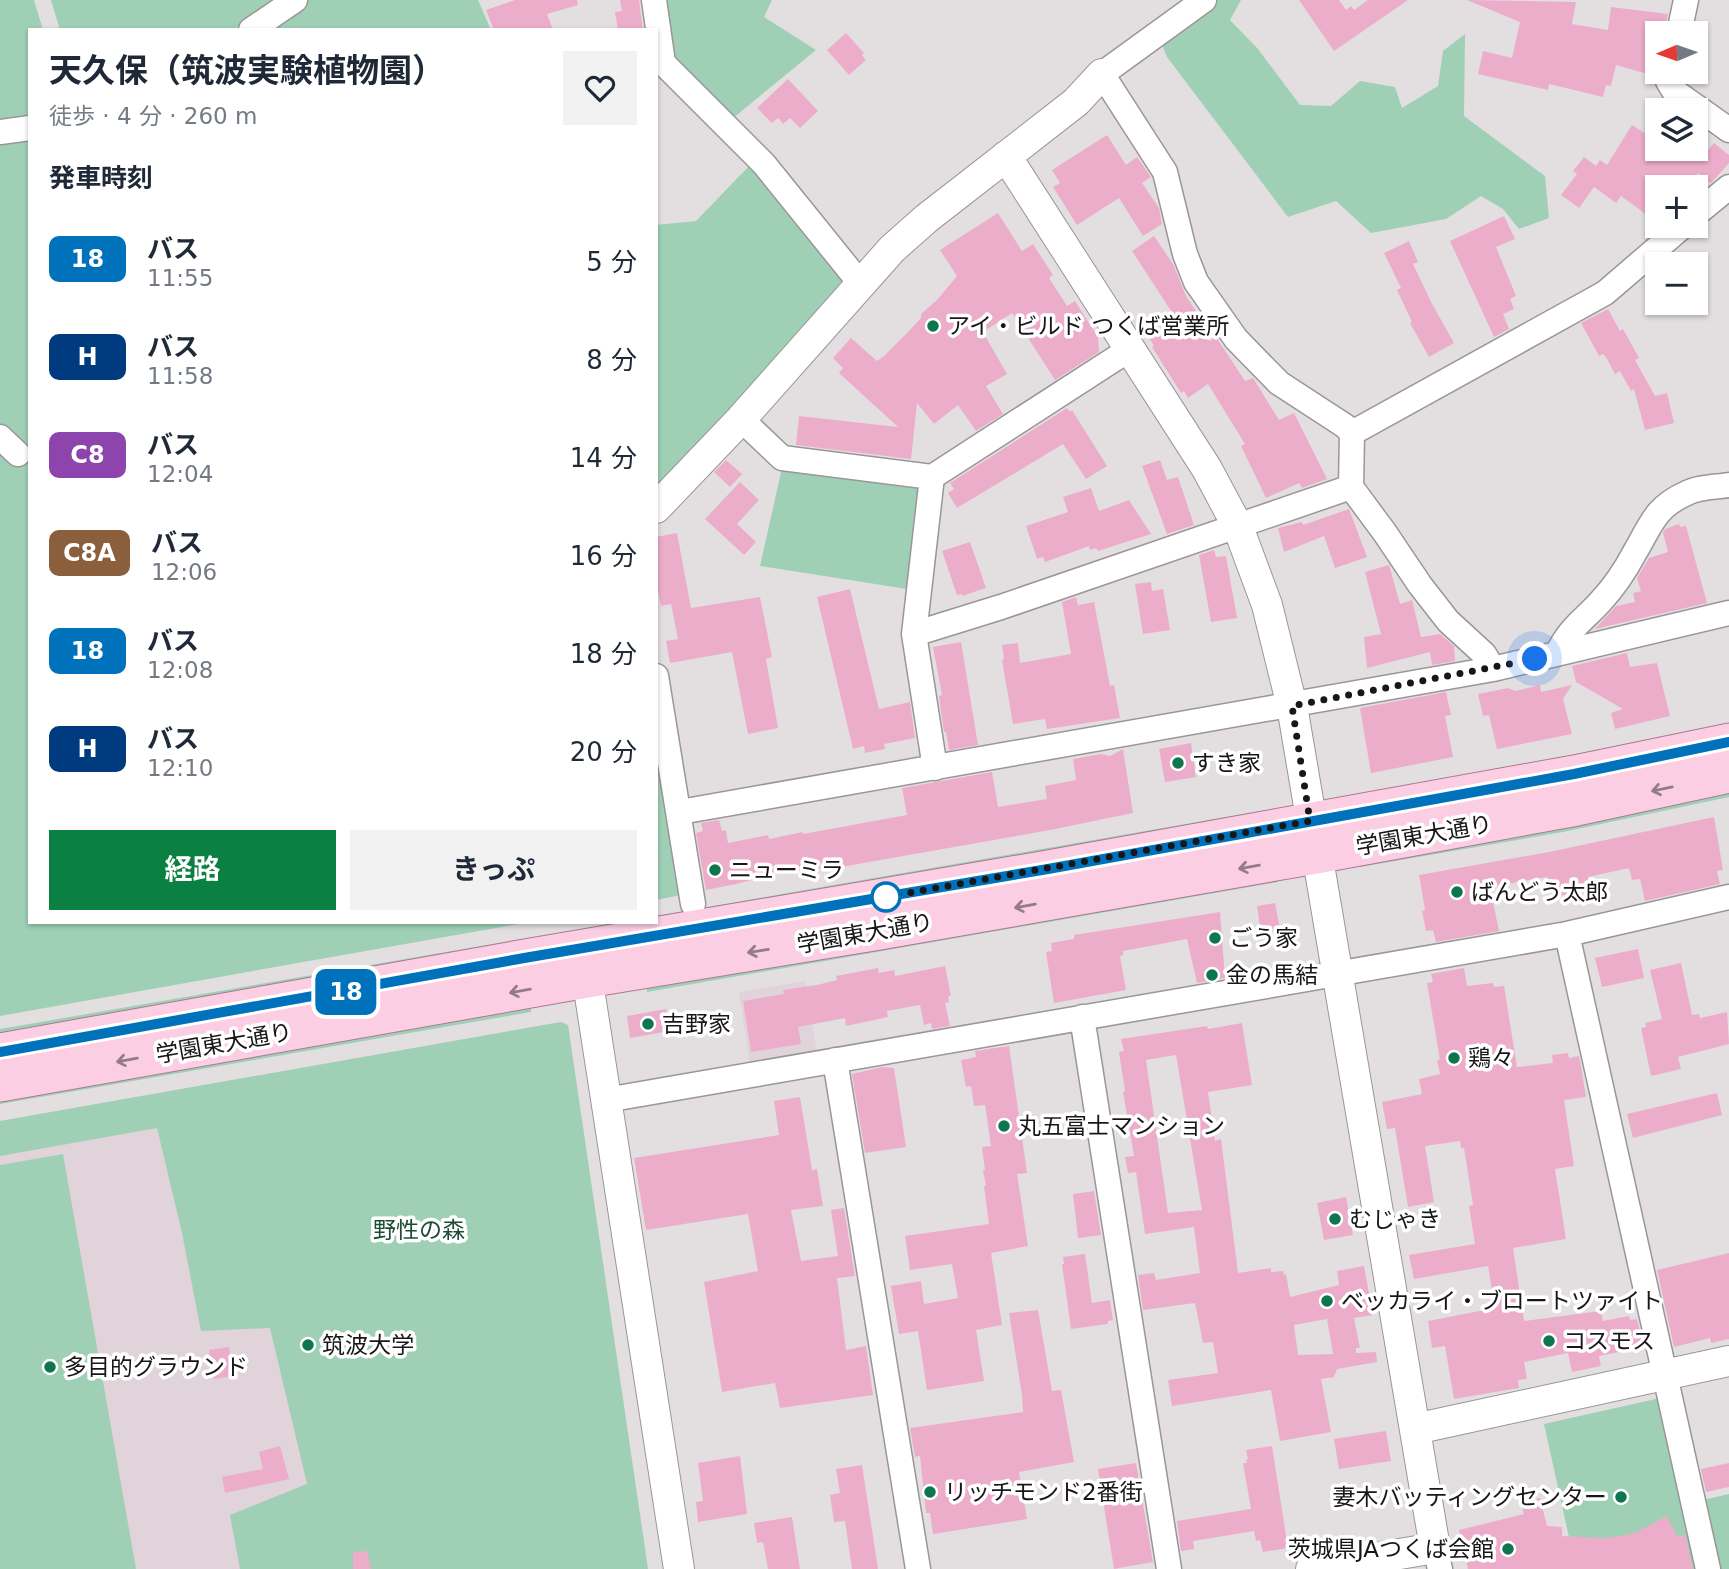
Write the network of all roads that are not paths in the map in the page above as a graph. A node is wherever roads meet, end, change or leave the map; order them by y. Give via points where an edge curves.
1 (295, 0) edge
2 (654, 0) edge
3 (1204, 0) edge
4 (1686, 0) edge
5 (1682, 21) edge
6 (254, 28) edge
7 (1102, 74) junction
8 (1670, 84) edge
9 (28, 128) edge
10 (1729, 130) edge
11 (0, 132) edge
12 (1006, 156) junction
13 (1729, 187) edge
14 (1708, 204) edge
15 (1669, 238) edge
16 (860, 283) junction
17 (1130, 349) junction
18 (741, 419) junction
19 (1352, 433) junction
20 (0, 437) edge
21 (18, 454) dead end
22 (932, 477) junction
23 (1729, 485) edge
24 (1351, 487) junction
25 (658, 506) edge
26 (1238, 527) junction
27 (1729, 613) edge
28 (914, 634) junction
29 (1557, 654) junction
30 (1493, 669) junction
31 (658, 687) edge
32 (1292, 706) junction
33 (1729, 742) edge
34 (935, 768) junction
35 (1729, 774) edge
36 (680, 812) junction
37 (1313, 838) junction
38 (1729, 897) edge
39 (693, 904) dead end
40 (1567, 934) junction
41 (585, 964) junction
42 (1336, 973) junction
43 (1082, 1017) junction
44 (0, 1052) edge
45 (835, 1060) junction
46 (0, 1083) edge
47 (606, 1100) junction
48 (1729, 1361) edge
49 (1665, 1376) junction
50 (1415, 1429) junction
51 (1437, 1559) edge
52 (679, 1569) edge
53 (918, 1569) edge
54 (1170, 1569) edge
55 (1311, 1569) edge
56 (1707, 1569) edge

1 - 6 street
2 - 16 street via 663,63 764,164
3 - 7 street
4 - 5 street
7 - 12 street via 1076,102
7 - 19 street via 1165,172 1196,282 1236,339 1279,383
8 - 10 street
9 - 11 street
12 - 16 street via 927,218
12 - 17 street
13 - 14 street
15 - 19 street via 1605,293
16 - 18 street
17 - 22 street
17 - 26 street via 1208,469
18 - 22 street via 782,458
18 - 25 street
19 - 24 street
20 - 21 street
22 - 28 street
23 - 29 street via 1688,492 1658,513 1613,586 1566,636
24 - 26 street
24 - 30 street via 1448,621 1479,648
26 - 28 street
26 - 32 street via 1267,605
27 - 29 street
28 - 34 street
29 - 30 street
30 - 32 street
31 - 36 street
32 - 34 street
32 - 37 street
33 - 37 main road, 学園東大通り via 1574,774
34 - 36 street
35 -> 37 main road, 学園東大通り via 1577,807
36 - 39 street
37 - 41 main road, 学園東大通り via 1021,874
37 - 42 street
38 - 40 street
40 - 42 street
40 - 49 street
41 - 44 main road, 学園東大通り
41 -> 46 main road, 学園東大通り
41 - 47 street
42 - 43 street
42 - 50 street
43 - 45 street
43 - 54 street
45 - 47 street
45 - 53 street
47 - 52 street
48 - 49 street
49 - 50 street
49 - 56 street
50 - 51 street
51 - 55 street

